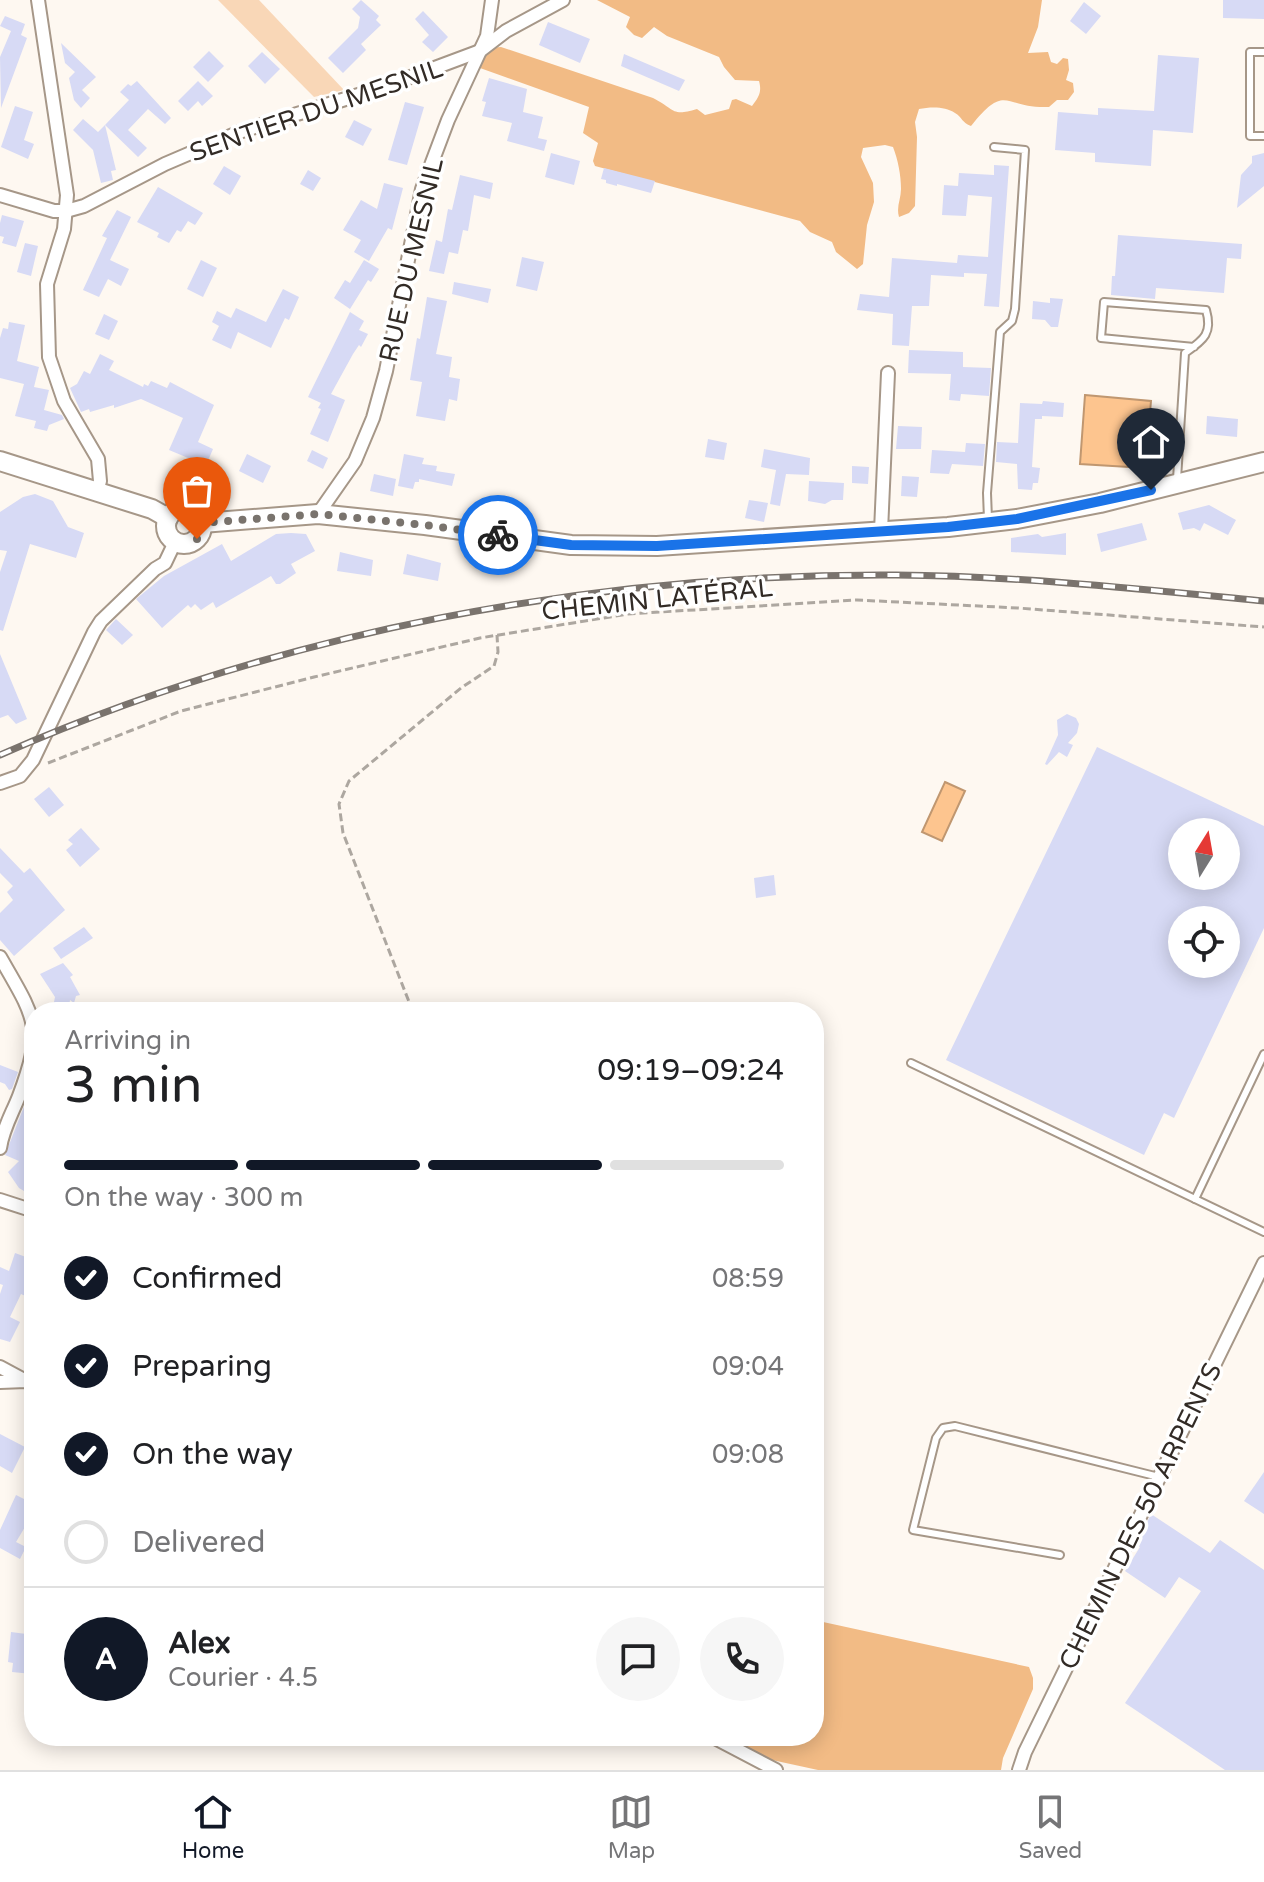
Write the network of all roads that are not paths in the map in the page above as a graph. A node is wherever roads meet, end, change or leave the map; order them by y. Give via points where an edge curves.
1 (38, 0) edge
2 (492, 0) edge
3 (563, 0) edge
4 (480, 51) junction
5 (1264, 52) edge
6 (1264, 136) edge
7 (994, 147) dead end
8 (0, 195) edge
9 (66, 211) junction
10 (1194, 347) junction
11 (888, 373) dead end
12 (0, 461) edge
13 (1264, 462) edge
14 (1177, 483) junction
15 (97, 492) junction
16 (318, 514) junction
17 (168, 518) junction
18 (989, 522) junction
19 (202, 523) junction
20 (881, 531) junction
21 (175, 542) junction
22 (0, 783) edge
23 (0, 957) edge
24 (24, 1002) edge
25 (1264, 1054) edge
26 (911, 1063) dead end
27 (24, 1080) edge
28 (0, 1148) edge
29 (1195, 1199) junction
30 (0, 1200) edge
31 (24, 1208) edge
32 (1264, 1232) edge
33 (1264, 1263) edge
34 (0, 1368) edge
35 (0, 1380) edge
36 (24, 1380) edge
37 (24, 1382) edge
38 (1159, 1477) junction
39 (1060, 1555) dead end
40 (730, 1746) edge
41 (776, 1770) edge
42 (1019, 1770) edge

1 - 9 street
2 - 4 street, RUE DU MESNIL
3 - 4 street
4 - 9 street, SENTIER DU MESNIL via 242,131
4 - 16 street, RUE DU MESNIL via 422,189 373,418 355,461
5 - 6 lane via 1250,52 1250,136
7 - 18 lane via 1025,150 1015,309 1012,321 1000,332
8 - 9 street
9 - 15 street via 47,284 49,357 64,401 98,459
10 - 10 lane via 1210,323 1206,310 1104,302 1101,338
10 - 14 lane via 1185,353
11 - 20 street
12 - 15 main road
13 - 14 main road
14 - 18 main road
15 - 17 main road
16 - 19 main road
16 - 20 main road via 571,545 657,546
17 - 19 main road via 186,508
17 - 21 main road via 166,529
18 - 20 main road
19 - 21 main road via 192,543
21 - 22 street via 165,563 94,632 33,760 20,776
23 - 24 street
25 - 29 lane
26 - 29 lane
27 - 28 street
29 - 32 lane
30 - 31 street
33 - 38 street, CHEMIN DES 50 ARPENTS
34 - 35 street
34 - 36 street
35 - 37 street
38 - 39 lane via 955,1426 943,1428 913,1530
38 - 42 street, CHEMIN DES 50 ARPENTS
40 - 41 street

